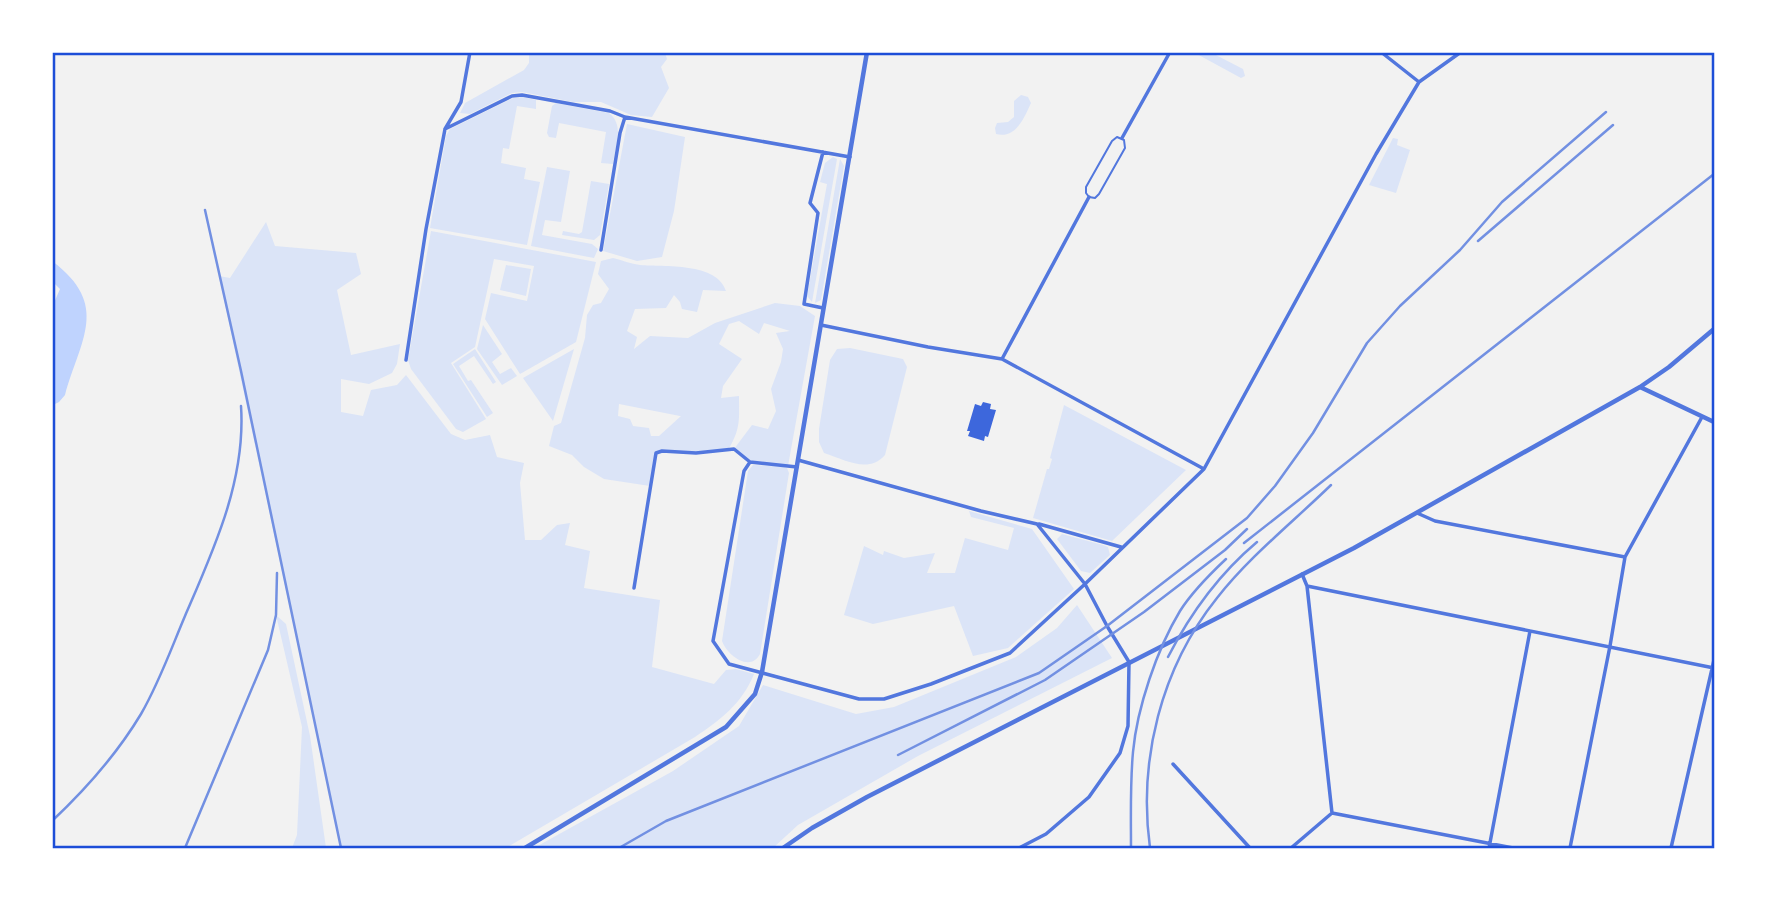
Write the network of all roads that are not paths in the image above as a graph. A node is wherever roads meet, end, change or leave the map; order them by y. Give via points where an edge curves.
1 (470, 52) edge
2 (867, 52) edge
3 (1170, 52) edge
4 (1381, 52) edge
5 (1461, 52) edge
6 (1419, 82) junction
7 (625, 117) junction
8 (445, 129) junction
9 (1122, 138) junction
10 (823, 152) junction
11 (850, 158) junction
12 (1089, 197) junction
13 (601, 250) dead end
14 (823, 308) junction
15 (821, 325) junction
16 (1714, 329) edge
17 (1002, 359) junction
18 (406, 360) dead end
19 (1640, 387) junction
20 (1703, 416) junction
21 (1714, 422) edge
22 (798, 460) junction
23 (750, 462) junction
24 (797, 467) junction
25 (1203, 469) junction
26 (1417, 513) junction
27 (1037, 523) junction
28 (1121, 547) junction
29 (1625, 557) junction
30 (1302, 575) junction
31 (1085, 584) junction
32 (1307, 586) junction
33 (634, 588) dead end
34 (1530, 630) junction
35 (1610, 646) junction
36 (1714, 660) edge
37 (1129, 662) junction
38 (1714, 667) edge
39 (762, 673) junction
40 (1173, 764) dead end
41 (1332, 813) junction
42 (1489, 846) edge
43 (526, 849) edge
44 (783, 849) edge
45 (1019, 849) edge
46 (1250, 849) edge
47 (1291, 849) edge
48 (1513, 849) edge
49 (1570, 849) edge
50 (1671, 849) edge

1 - 8 street via 461,102
2 - 11 street
3 - 9 street
4 - 6 street
5 - 6 street
6 - 25 street
7 - 8 street via 522,95
7 - 10 street
7 - 13 street
8 - 18 street
9 - 12 lane via 1114,139 1101,161 1086,190
9 - 12 lane via 1125,148 1097,197
10 - 11 street
10 - 14 street via 810,203 818,214 804,304
11 - 14 street
12 - 17 street
14 - 15 street
15 - 17 street
15 - 22 street
16 - 19 street
17 - 25 street
19 - 20 street
19 - 26 street
20 - 21 street
20 - 29 street
22 - 24 street
22 - 27 street
23 - 24 street
23 - 33 street via 734,449 656,453
23 - 39 street via 744,471 713,641 729,664
24 - 39 street
25 - 28 street
26 - 29 street via 1435,521
26 - 30 street
27 - 28 street
27 - 31 street
28 - 31 street
29 - 35 street
30 - 32 street
30 - 37 street
31 - 37 street
31 - 39 street via 1010,653 884,699 859,699
32 - 34 street
32 - 41 street
34 - 35 street
34 - 42 street
35 - 38 street
35 - 49 street
36 - 38 street
37 - 44 street via 867,797
37 - 45 street via 1128,726 1120,753 1089,797 1046,834
38 - 50 street
39 - 43 street via 755,694 726,727
40 - 46 street
41 - 42 street
41 - 47 street
42 - 48 street

